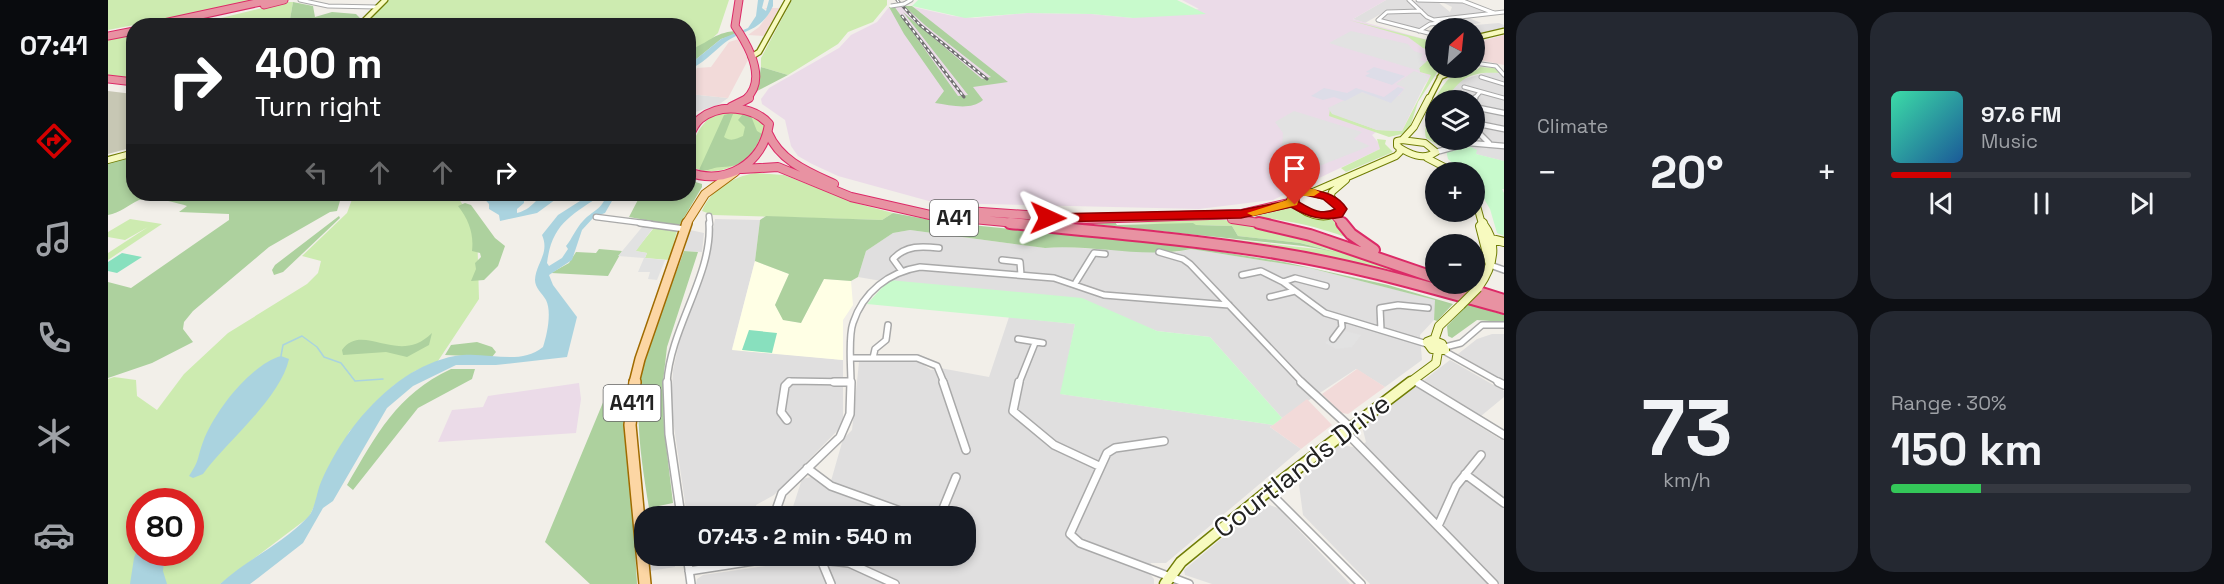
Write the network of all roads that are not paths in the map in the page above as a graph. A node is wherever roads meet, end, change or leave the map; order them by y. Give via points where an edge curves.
1 (270, 0) edge
2 (284, 0) edge
3 (300, 0) edge
4 (385, 0) edge
5 (739, 0) edge
6 (788, 0) edge
7 (911, 0) edge
8 (1409, 0) edge
9 (1418, 0) edge
10 (377, 6) junction
11 (891, 6) dead end
12 (1421, 11) junction
13 (1504, 12) edge
14 (1494, 13) junction
15 (187, 18) edge
16 (202, 18) edge
17 (366, 18) edge
18 (1431, 18) edge
19 (1451, 18) edge
20 (1425, 27) edge
21 (126, 31) edge
22 (1419, 31) junction
23 (1504, 31) edge
24 (1425, 32) edge
25 (108, 34) edge
26 (1485, 36) edge
27 (752, 54) junction
28 (1485, 65) edge
29 (1504, 75) edge
30 (1439, 78) edge
31 (1485, 78) edge
32 (108, 82) edge
33 (126, 83) edge
34 (1504, 84) edge
35 (1464, 87) dead end
36 (1474, 90) edge
37 (1485, 93) edge
38 (1504, 98) edge
39 (750, 100) junction
40 (1485, 109) edge
41 (710, 113) junction
42 (1504, 113) edge
43 (761, 115) junction
44 (696, 124) edge
45 (1485, 125) edge
46 (1416, 127) junction
47 (1504, 129) edge
48 (768, 132) junction
49 (1485, 139) edge
50 (1402, 140) junction
51 (1425, 143) edge
52 (1485, 143) edge
53 (1489, 143) junction
54 (1425, 144) edge
55 (1504, 146) edge
56 (1399, 147) junction
57 (1434, 150) edge
58 (1440, 150) edge
59 (1436, 152) junction
60 (126, 155) edge
61 (1423, 157) junction
62 (108, 160) edge
63 (1440, 162) edge
64 (1446, 162) edge
65 (1380, 164) junction
66 (804, 169) junction
67 (740, 170) junction
68 (696, 174) edge
69 (696, 176) edge
70 (1348, 177) junction
71 (1313, 192) junction
72 (705, 194) junction
73 (1330, 198) junction
74 (1293, 202) junction
75 (921, 208) junction
76 (1335, 215) junction
77 (709, 216) dead end
78 (596, 217) dead end
79 (1180, 217) junction
80 (1483, 222) edge
81 (685, 229) junction
82 (1487, 237) junction
83 (1173, 240) junction
84 (1504, 243) edge
85 (939, 248) dead end
86 (1492, 249) junction
87 (1160, 252) dead end
88 (1105, 254) dead end
89 (1002, 260) dead end
90 (1490, 265) junction
91 (901, 270) junction
92 (1504, 270) edge
93 (1425, 273) edge
94 (1021, 275) junction
95 (1242, 275) dead end
96 (1425, 275) edge
97 (1076, 282) junction
98 (1282, 282) junction
99 (1326, 285) dead end
100 (1295, 291) junction
101 (1478, 294) edge
102 (1270, 297) dead end
103 (1504, 304) edge
104 (1229, 305) junction
105 (1428, 308) dead end
106 (1504, 313) edge
107 (1341, 318) junction
108 (1504, 325) edge
109 (888, 326) dead end
110 (1381, 330) junction
111 (1018, 339) dead end
112 (1333, 339) dead end
113 (1431, 342) junction
114 (1035, 343) junction
115 (1043, 343) dead end
116 (1442, 350) junction
117 (851, 358) junction
118 (873, 358) junction
119 (1414, 380) junction
120 (850, 382) junction
121 (1504, 385) edge
122 (787, 420) dead end
123 (1348, 429) junction
124 (1504, 435) edge
125 (1164, 441) dead end
126 (966, 450) dead end
127 (1481, 454) dead end
128 (1099, 466) junction
129 (807, 468) junction
130 (1465, 474) junction
131 (956, 477) dead end
132 (1268, 490) junction
133 (1504, 503) edge
134 (680, 506) edge
135 (777, 506) edge
136 (886, 506) edge
137 (944, 506) edge
138 (1438, 526) junction
139 (688, 566) edge
140 (719, 566) edge
141 (823, 566) edge
142 (854, 566) edge
143 (689, 571) junction
144 (1167, 580) edge
145 (1187, 583) edge
146 (645, 584) edge
147 (691, 584) edge
148 (831, 584) edge
149 (895, 584) edge
150 (1361, 584) edge
151 (1494, 584) edge

1 - 15 highway
2 - 16 highway
3 - 10 street via 328,6
4 - 10 street
5 - 27 highway via 734,22
6 - 27 street via 759,52
7 - 11 street, bridge
8 - 12 street
9 - 14 street via 1462,1
10 - 17 street
12 - 18 street
12 - 22 street via 1387,12 1378,20
13 - 14 street
14 - 19 street
20 - 22 street
21 - 25 highway
22 - 24 street
23 - 26 street
27 - 39 highway
28 - 29 street via 1496,66
30 - 46 street
31 - 34 street
32 - 33 highway
35 - 36 street
37 - 38 street
39 - 41 highway
39 - 43 highway
39 - 66 highway via 774,122 776,145
40 - 42 street
41 - 43 highway via 742,110
41 - 44 highway
43 - 48 highway via 769,124
45 - 47 street
46 - 50 street
46 - 51 street
48 - 66 highway, A41 via 776,150
48 - 67 highway via 758,157
49 - 53 street
50 - 54 street
50 - 56 street via 1396,144
52 - 53 street
53 - 55 street
56 - 61 street
56 - 65 street via 1400,154
57 - 59 street
58 - 59 street
59 - 61 street
59 - 64 street
60 - 62 street
61 - 63 street
61 - 65 street
65 - 70 street
66 - 75 highway, A41 via 856,192
67 - 68 highway
67 - 72 main road, A411
67 - 83 highway, A41 via 778,167 851,197 930,215
69 - 72 main road via 707,183
70 - 71 street
70 - 73 street
71 - 73 street
71 - 74 street via 1295,193
72 - 81 main road, A411
73 - 76 street via 1341,209
74 - 76 street via 1309,213
74 - 79 highway via 1253,213
75 - 79 highway via 1056,218
75 - 103 highway, A41 via 1281,250 1412,278
76 - 93 highway via 1368,247
77 - 134 street via 705,250 672,351 667,385 668,428
78 - 81 street
79 - 96 highway via 1235,219 1302,232
80 - 82 street
81 - 146 main road, A411 via 634,385 630,425
82 - 84 street
82 - 86 street
82 - 90 street
83 - 103 highway, A41 via 1334,264
83 - 106 highway via 1341,269
84 - 86 street
85 - 91 street via 905,249 893,259
86 - 90 street
87 - 104 street via 1183,259
88 - 97 street via 1094,253
89 - 94 street via 1020,262
90 - 92 street
90 - 113 street, bridge via 1478,288 1439,326
91 - 94 street via 920,267
91 - 117 street via 875,287 861,305 852,324
94 - 97 street
95 - 98 street via 1261,271
97 - 104 street via 1104,295
98 - 99 street via 1295,278
98 - 100 street
100 - 102 street
100 - 107 street via 1325,313
101 - 103 highway
104 - 123 street
105 - 110 street via 1380,308
107 - 110 street
107 - 112 street via 1342,327
108 - 116 street via 1482,325 1461,343
109 - 118 street via 886,340 875,349
110 - 113 street
111 - 114 street
113 - 116 street
114 - 115 street
114 - 128 street via 1030,362 1021,371 1013,411 1054,445
116 - 119 street, Courtlands Drive via 1436,363
116 - 121 street
117 - 118 street
117 - 120 street
118 - 126 street via 917,358 937,366
119 - 123 street, Courtlands Drive
119 - 124 street
120 - 122 street via 790,381 785,386 781,412
120 - 129 street via 847,426
123 - 132 street, Courtlands Drive
123 - 138 street
125 - 128 street via 1115,448
127 - 130 street
128 - 144 street via 1071,536
129 - 135 street via 782,493
129 - 136 street via 831,486
130 - 133 street
130 - 138 street
131 - 137 street
132 - 144 street, Courtlands Drive via 1181,562
132 - 150 street
138 - 151 street
139 - 143 street
140 - 143 street
141 - 148 street
142 - 149 street
143 - 147 street
144 - 145 street

